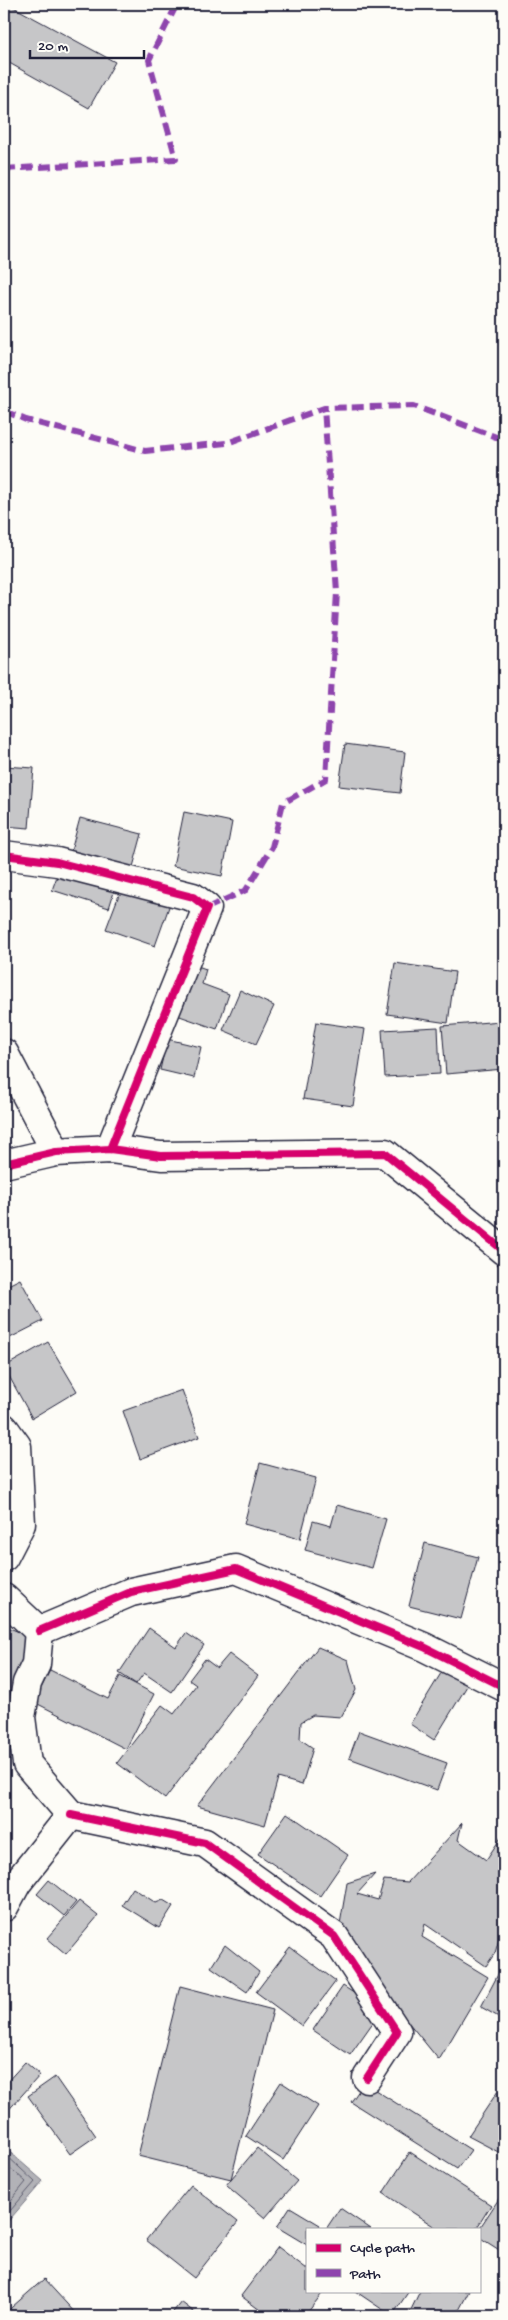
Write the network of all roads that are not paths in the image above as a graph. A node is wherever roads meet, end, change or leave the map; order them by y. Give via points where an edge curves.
1 (4, 855) edge
2 (4, 1053) edge
3 (110, 1150) junction
4 (56, 1152) junction
5 (4, 1164) edge
6 (504, 1251) edge
7 (4, 1428) edge
8 (4, 1558) edge
9 (4, 1598) edge
10 (39, 1631) junction
11 (504, 1687) edge
12 (71, 1815) junction
13 (4, 1908) edge
14 (367, 2078) dead end

1 - 3 street via 57,862 194,897 207,908
2 - 4 street
3 - 4 street
3 - 6 street via 161,1156 385,1153
4 - 5 street
7 - 8 street via 17,1446 21,1524
9 - 10 street
10 - 11 street via 132,1592 236,1569 424,1646
10 - 12 street via 36,1664 27,1683 21,1717 27,1764
12 - 13 street via 18,1883
12 - 14 street via 205,1843 334,1936 397,2032

